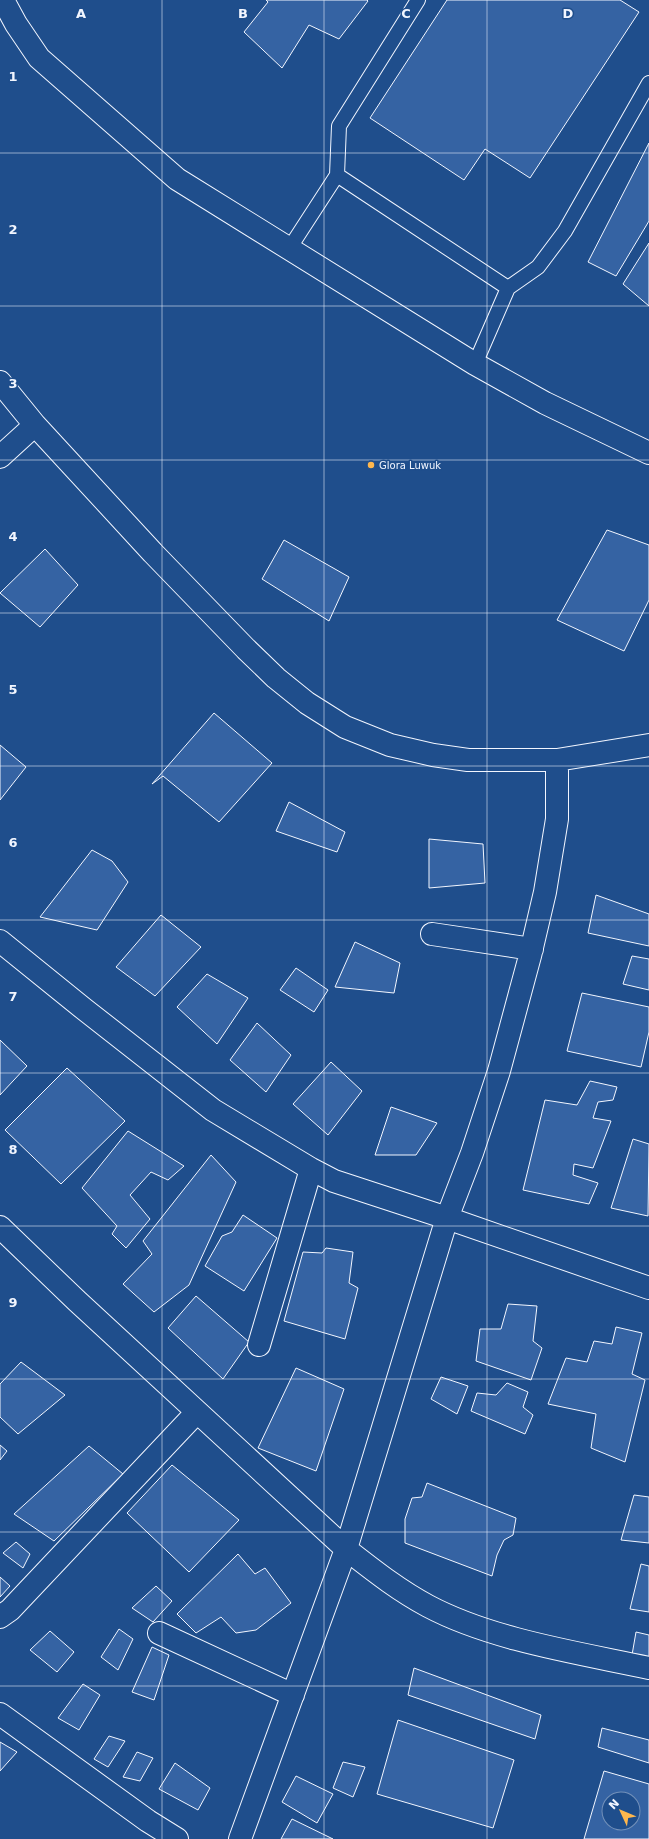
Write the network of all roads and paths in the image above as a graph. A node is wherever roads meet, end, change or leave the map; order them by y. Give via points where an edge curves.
1 (3, 0) edge
2 (418, 0) edge
3 (649, 82) edge
4 (337, 175) junction
5 (289, 250) junction
6 (508, 288) junction
7 (475, 364) junction
8 (0, 382) edge
9 (35, 425) junction
10 (649, 452) edge
11 (0, 457) edge
12 (649, 745) edge
13 (557, 760) junction
14 (432, 934) dead end
15 (0, 941) edge
16 (532, 949) junction
17 (311, 1169) junction
18 (447, 1218) junction
19 (0, 1227) edge
20 (649, 1288) edge
21 (259, 1345) dead end
22 (197, 1412) junction
23 (346, 1549) junction
24 (0, 1617) edge
25 (159, 1633) dead end
26 (649, 1668) edge
27 (293, 1695) junction
28 (0, 1714) edge
29 (177, 1839) edge
30 (240, 1839) edge

1 - 5 main road via 39,58 177,179
2 - 4 lane via 339,126
3 - 6 lane via 565,231 538,267
4 - 5 lane
4 - 6 lane
5 - 7 main road
6 - 7 lane
7 - 10 main road via 545,403
8 - 9 main road
9 - 11 main road
9 - 13 main road via 246,649 307,703 345,727 390,745 433,755 468,760
12 - 13 main road
13 - 16 main road via 556,819 545,892
14 - 16 main road
15 - 17 main road via 213,1110
16 - 18 main road via 499,1071
17 - 18 main road via 334,1181
17 - 21 main road
18 - 20 main road
18 - 23 main road
19 - 22 main road
22 - 23 main road
22 - 24 main road
23 - 26 main road via 392,1585 429,1607 476,1627 544,1646
23 - 27 main road
25 - 27 main road
27 - 30 main road
28 - 29 main road via 148,1821

